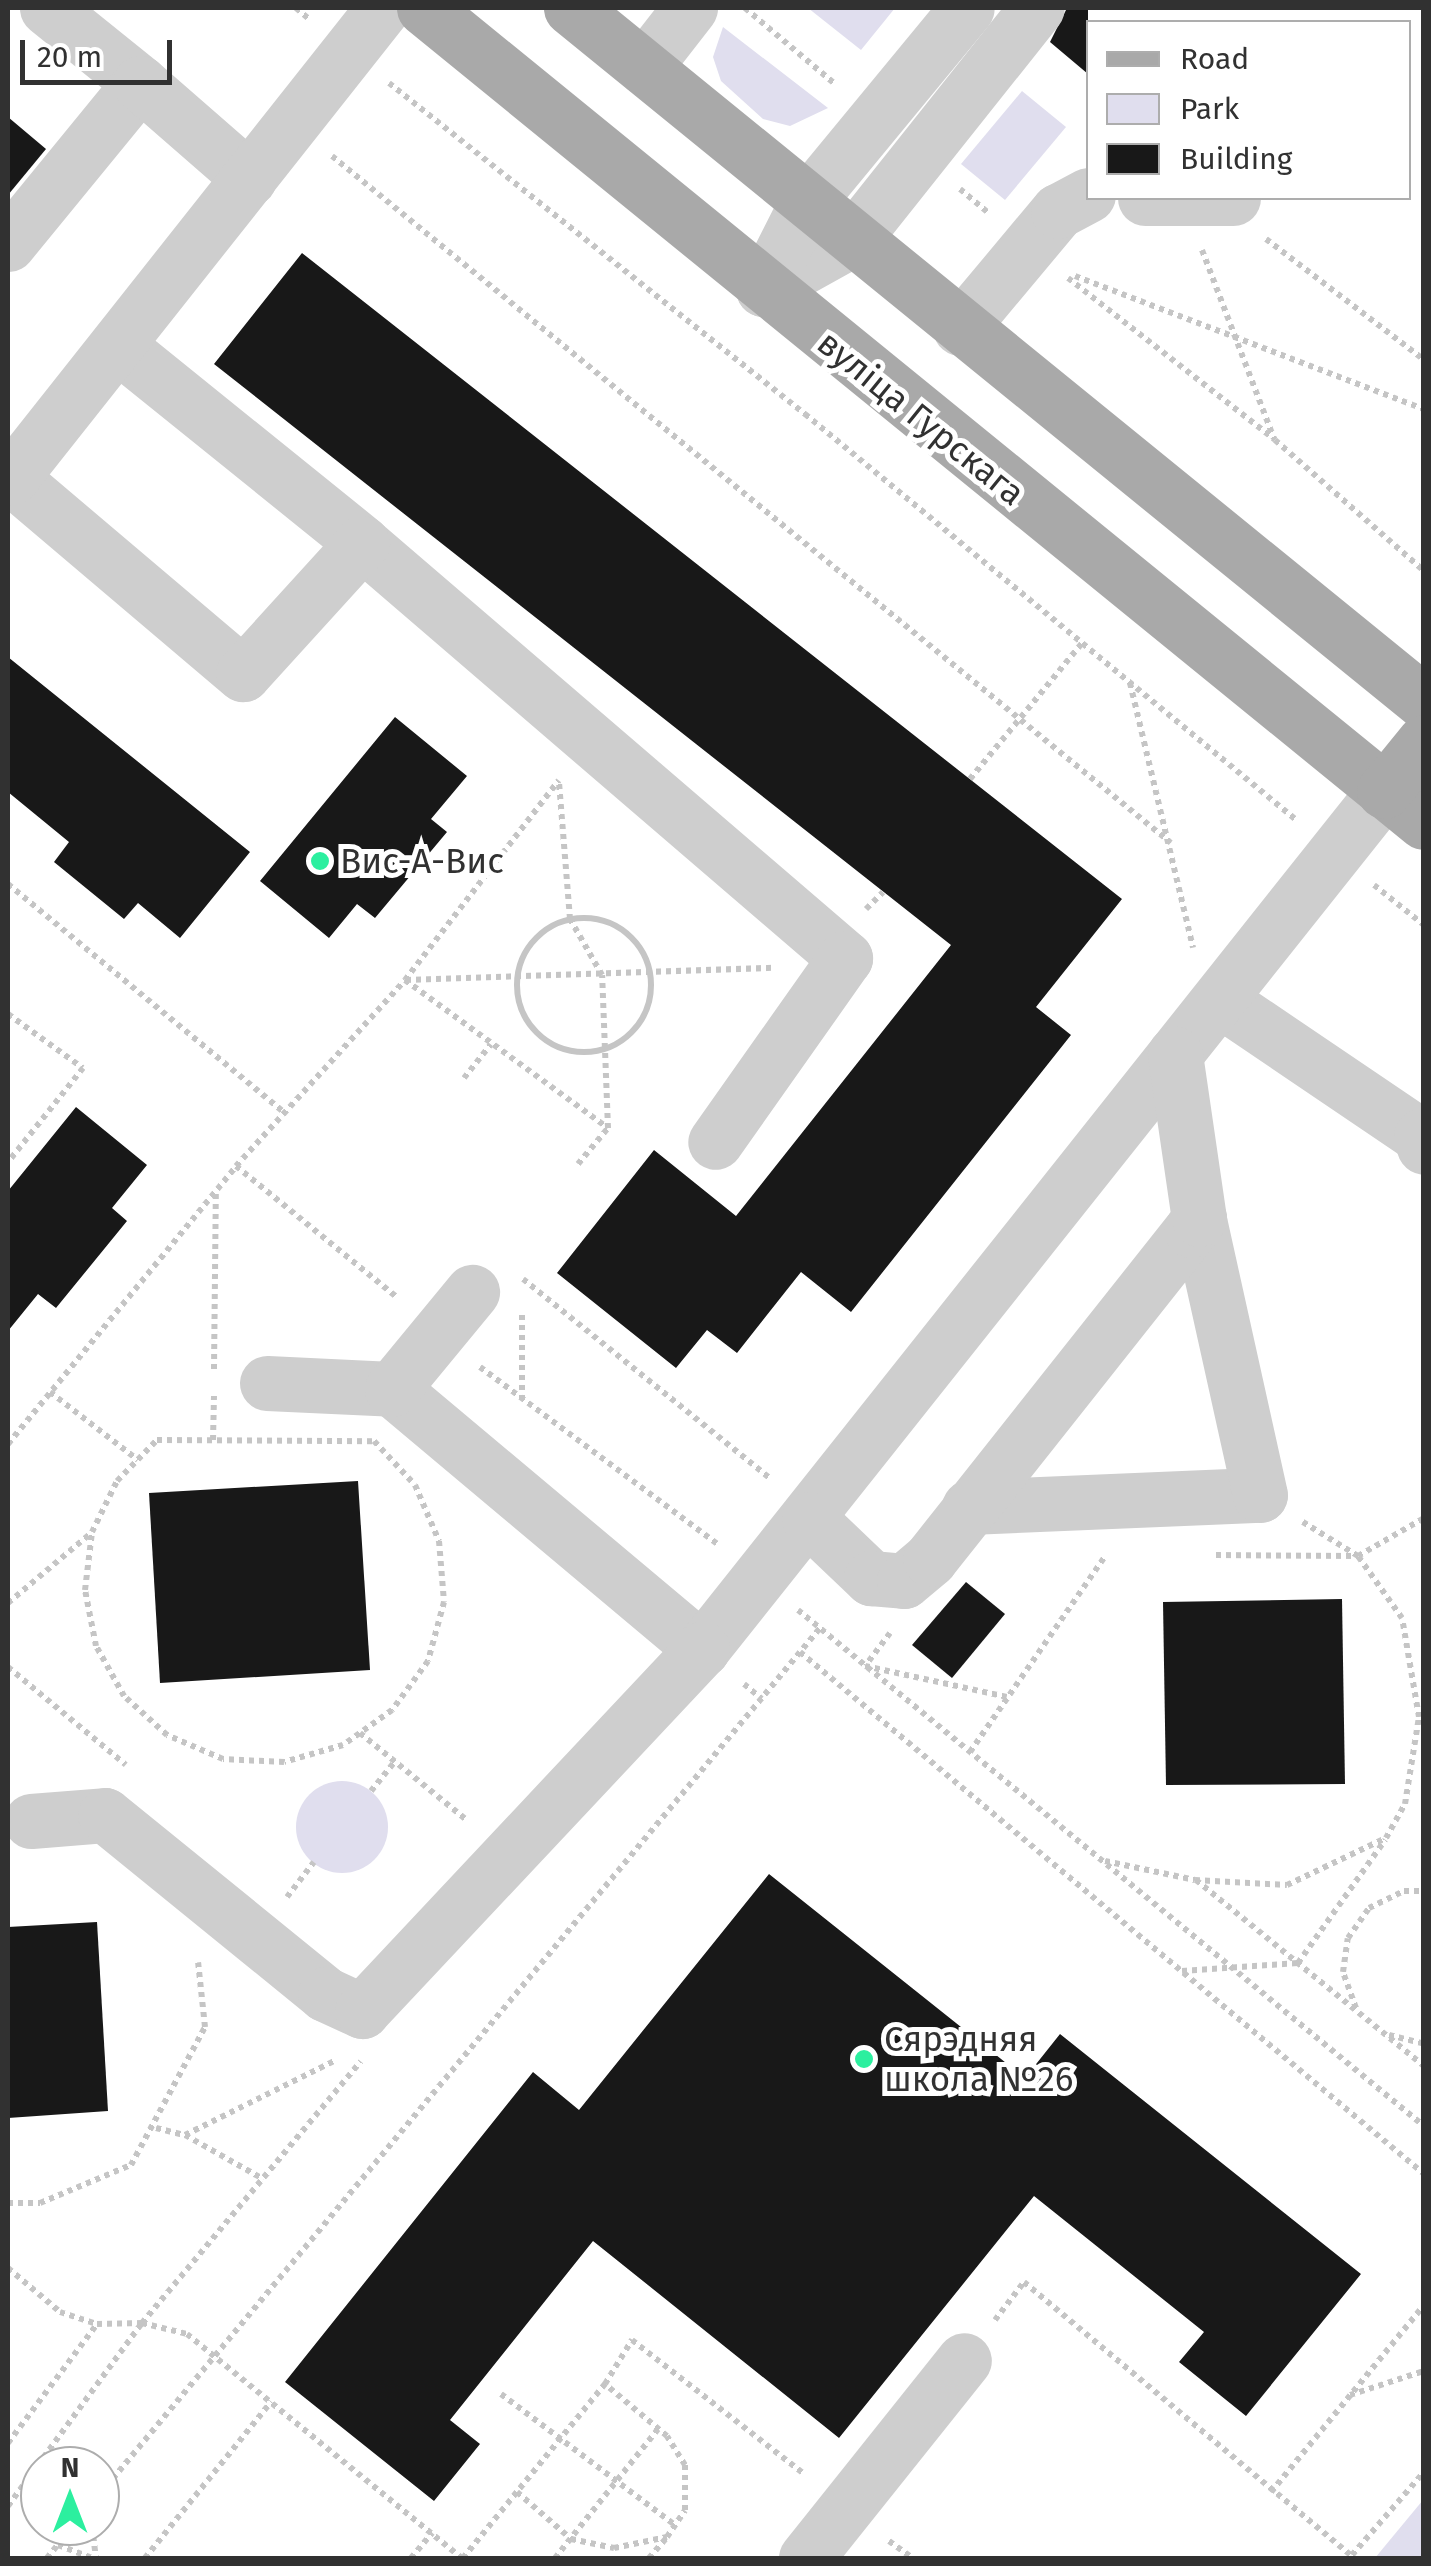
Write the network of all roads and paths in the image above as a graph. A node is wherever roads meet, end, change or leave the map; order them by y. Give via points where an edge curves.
1 (46, 8) edge
2 (296, 8) edge
3 (384, 8) edge
4 (424, 8) edge
5 (571, 8) edge
6 (690, 8) edge
7 (745, 8) edge
8 (967, 8) edge
9 (1038, 8) edge
10 (349, 52) junction
11 (644, 67) junction
12 (140, 83) junction
13 (877, 120) junction
14 (292, 123) junction
15 (920, 155) junction
16 (249, 178) junction
17 (1086, 197) edge
18 (1221, 200) edge
19 (1223, 200) edge
20 (807, 202) junction
21 (853, 239) junction
22 (8, 244) edge
23 (1027, 244) junction
24 (763, 289) junction
25 (960, 328) junction
26 (1243, 343) junction
27 (117, 345) junction
28 (1424, 360) edge
29 (1424, 409) edge
30 (1275, 440) junction
31 (9, 477) edge
32 (362, 544) junction
33 (1424, 571) edge
34 (1082, 642) junction
35 (1129, 682) junction
36 (1424, 702) edge
37 (1022, 720) junction
38 (1424, 742) edge
39 (575, 761) junction
40 (970, 778) dead end
41 (1404, 806) edge
42 (1171, 843) junction
43 (1336, 853) junction
44 (8, 884) edge
45 (570, 919) junction
46 (1424, 925) edge
47 (830, 946) junction
48 (651, 974) junction
49 (602, 975) junction
50 (517, 979) junction
51 (405, 980) junction
52 (1208, 982) junction
53 (8, 1014) edge
54 (491, 1044) junction
55 (606, 1049) junction
56 (1175, 1054) junction
57 (464, 1078) dead end
58 (286, 1114) junction
59 (608, 1128) junction
60 (715, 1142) dead end
61 (1424, 1148) edge
62 (8, 1162) edge
63 (578, 1164) dead end
64 (236, 1166) junction
65 (216, 1190) junction
66 (1200, 1219) junction
67 (486, 1293) junction
68 (267, 1384) dead end
69 (392, 1388) junction
70 (50, 1392) junction
71 (522, 1404) junction
72 (213, 1440) junction
73 (8, 1444) edge
74 (138, 1460) junction
75 (1260, 1494) junction
76 (1144, 1499) junction
77 (797, 1504) junction
78 (968, 1508) junction
79 (92, 1532) junction
80 (759, 1578) junction
81 (8, 1603) edge
82 (899, 1620) dead end
83 (820, 1628) junction
84 (702, 1648) junction
85 (800, 1652) junction
86 (866, 1666) junction
87 (8, 1668) edge
88 (1007, 1697) junction
89 (360, 1733) junction
90 (970, 1752) junction
91 (395, 1762) junction
92 (140, 1776) dead end
93 (370, 1792) dead end
94 (31, 1820) dead end
95 (483, 1832) dead end
96 (1386, 1838) junction
97 (1100, 1860) junction
98 (314, 1862) dead end
99 (1195, 1880) junction
100 (272, 1886) dead end
101 (190, 1887) junction
102 (1424, 1891) edge
103 (287, 1898) junction
104 (301, 1909) dead end
105 (1298, 1962) junction
106 (1236, 1968) junction
107 (1180, 1971) junction
108 (1361, 2016) junction
109 (1424, 2044) edge
110 (345, 2055) dead end
111 (1424, 2066) edge
112 (1424, 2126) edge
113 (156, 2128) junction
114 (185, 2135) junction
115 (1424, 2174) edge
116 (263, 2179) dead end
117 (8, 2204) edge
118 (8, 2268) edge
119 (1424, 2305) edge
120 (97, 2324) junction
121 (215, 2356) junction
122 (964, 2360) joint
123 (1424, 2371) edge
124 (604, 2384) junction
125 (501, 2394) dead end
126 (1348, 2395) junction
127 (272, 2402) junction
128 (658, 2429) junction
129 (560, 2438) junction
130 (8, 2444) edge
131 (120, 2470) edge
132 (1424, 2472) edge
133 (614, 2481) junction
134 (517, 2492) junction
135 (1271, 2492) junction
136 (847, 2508) junction
137 (675, 2524) junction
138 (432, 2533) junction
139 (667, 2537) junction
140 (571, 2539) junction
141 (61, 2546) edge
142 (1353, 2557) edge
143 (94, 2558) edge
144 (145, 2558) edge
145 (411, 2558) edge
146 (462, 2558) edge
147 (555, 2558) edge
148 (649, 2558) edge
149 (806, 2558) edge
150 (912, 2558) edge

1 - 12 lane
2 - 10 path
3 - 10 lane
4 - 24 main road, вуліца Гурскага
5 - 11 main road
6 - 11 lane
7 - 13 path
8 - 13 lane
9 - 15 lane
10 - 14 lane
10 - 34 path
11 - 20 main road
12 - 16 lane
12 - 22 lane
13 - 20 lane
14 - 16 lane
14 - 37 path
15 - 21 lane
15 - 23 path
16 - 27 lane
17 - 23 lane via 1058,212
18 - 26 path via 1198,240
19 - 28 path via 1273,248
20 - 21 main road
20 - 24 lane
21 - 24 lane
21 - 25 main road
23 - 25 lane
24 - 41 main road, вуліца Гурскага
25 - 36 main road
26 - 29 path
26 - 30 path
26 - 30 path via 1055,268
27 - 31 lane
27 - 32 lane
30 - 33 path
31 - 32 lane via 243,674
32 - 39 lane
34 - 35 path
34 - 37 path
35 - 42 path
35 - 43 path
37 - 40 path
37 - 42 path
38 - 41 main road
39 - 45 path
39 - 47 lane
39 - 51 path
41 - 43 lane
42 - 52 path
43 - 46 path
43 - 52 lane
44 - 58 path
45 - 48 path via 613,923 644,953
45 - 49 path
45 - 50 path via 531,943
47 - 48 path via 811,966
47 - 60 lane via 845,958
48 - 49 path
48 - 55 path via 645,1016 632,1034
49 - 50 path
49 - 55 path
50 - 51 path
50 - 55 path via 520,1008 549,1043 570,1052
51 - 54 path
51 - 58 path
52 - 56 lane
52 - 61 lane via 1421,1136
53 - 62 path via 83,1068
54 - 57 path
54 - 59 path
55 - 59 path
56 - 66 lane
56 - 77 lane
58 - 64 path
59 - 63 path
64 - 65 path
64 - 67 path
65 - 70 path
65 - 72 path
66 - 75 lane
66 - 78 lane
67 - 69 lane
67 - 71 path
67 - 71 path
67 - 77 path
68 - 69 lane
69 - 84 lane
70 - 73 path
70 - 74 path
71 - 80 path
72 - 74 path via 157,1440
72 - 89 path via 374,1441 415,1485 439,1541 444,1602 428,1660 392,1710
74 - 79 path via 117,1481
75 - 76 lane
75 - 96 path via 1358,1556 1402,1618 1419,1717 1405,1804
76 - 78 lane
76 - 88 path
77 - 78 lane via 871,1578 904,1581
77 - 80 lane
79 - 81 path
79 - 89 path via 85,1590 96,1646 124,1696 167,1735 224,1759 284,1762 343,1745
80 - 83 path
80 - 84 lane
82 - 86 path
83 - 85 path
83 - 86 path
84 - 101 lane via 362,2011 325,1994
85 - 107 path
85 - 121 path
86 - 88 path
86 - 90 path
87 - 92 path
88 - 90 path
89 - 91 path
90 - 97 path
91 - 93 path
91 - 95 path
94 - 101 lane via 105,1814
96 - 99 path via 1288,1885
96 - 105 path
97 - 99 path
97 - 106 path
98 - 103 path
99 - 105 path
100 - 103 path
101 - 113 path via 205,2027
102 - 108 path via 1404,1891 1369,1908 1348,1938 1343,1972
103 - 104 path
105 - 106 path
105 - 108 path
106 - 107 path
106 - 112 path
107 - 115 path
108 - 109 path via 1392,2038
108 - 111 path
110 - 114 path
113 - 114 path
113 - 117 path via 131,2165 40,2203
114 - 116 path
118 - 120 path via 60,2312
119 - 126 path
120 - 121 path via 142,2323 187,2334
120 - 130 path
121 - 127 path
121 - 131 path
122 - 135 path via 1024,2282
122 - 136 lane
123 - 126 path
124 - 128 path
124 - 129 path
124 - 136 path via 632,2340
125 - 129 path
126 - 135 path
127 - 138 path
127 - 144 path
128 - 133 path
128 - 137 path via 686,2465 685,2510
129 - 133 path
129 - 134 path
132 - 142 path
133 - 137 path
133 - 140 path
134 - 140 path
134 - 146 path
135 - 142 path
136 - 149 lane
136 - 150 path
137 - 139 path
138 - 145 path
138 - 146 path
139 - 140 path via 614,2548
139 - 148 path
140 - 147 path
141 - 143 path

